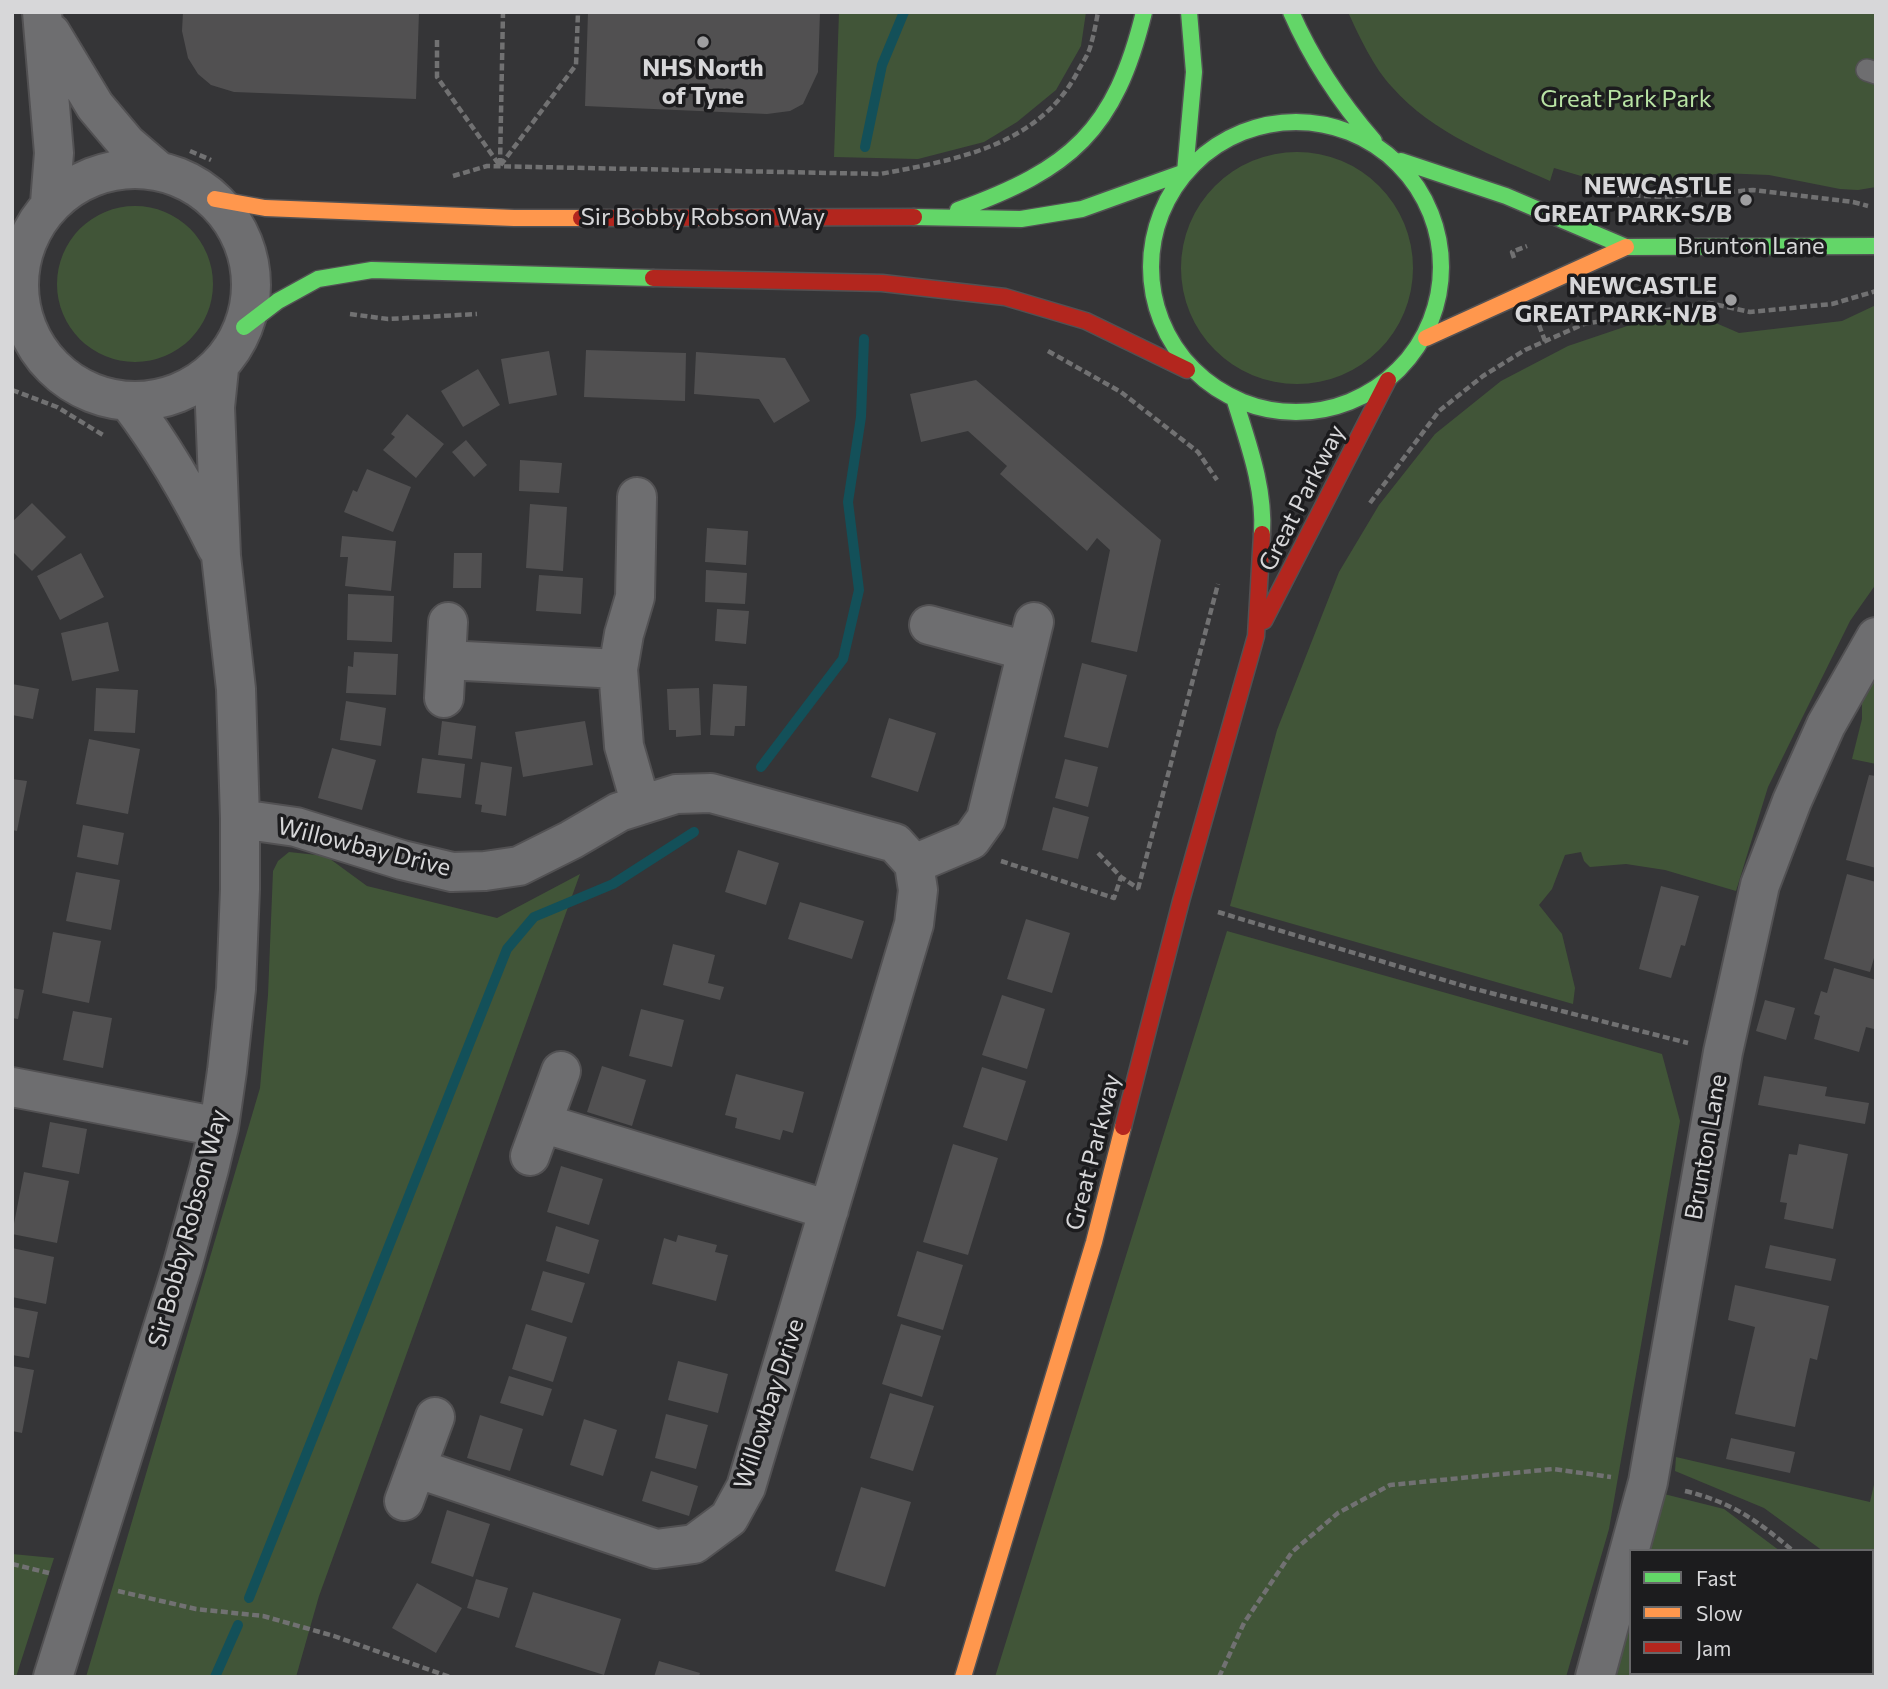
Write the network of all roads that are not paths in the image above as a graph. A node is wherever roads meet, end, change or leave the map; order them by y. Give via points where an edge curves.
1 (1144, 12) edge
2 (1189, 12) edge
3 (1291, 12) edge
4 (43, 15) edge
5 (1374, 141) junction
6 (169, 158) junction
7 (1401, 161) junction
8 (1185, 172) junction
9 (217, 181) junction
10 (50, 203) junction
11 (936, 217) junction
12 (1874, 241) edge
13 (1626, 247) junction
14 (20, 249) edge
15 (244, 327) junction
16 (1426, 338) junction
17 (12, 358) edge
18 (55, 369) junction
19 (219, 369) junction
20 (1187, 370) junction
21 (1388, 380) junction
22 (1235, 401) junction
23 (129, 402) junction
24 (637, 497) dead end
25 (221, 556) junction
26 (448, 622) dead end
27 (929, 625) dead end
28 (1256, 636) junction
29 (1876, 637) edge
30 (446, 660) junction
31 (618, 669) junction
32 (444, 698) dead end
33 (641, 805) junction
34 (240, 819) junction
35 (914, 864) junction
36 (561, 1071) dead end
37 (12, 1087) edge
38 (219, 1127) junction
39 (829, 1210) junction
40 (435, 1417) dead end
41 (1630, 1549) edge
42 (1629, 1552) edge
43 (53, 1677) edge
44 (963, 1677) edge
45 (1595, 1677) edge

1 - 11 street via 1128,72 1086,139 1055,166 1027,182
2 - 8 street, Great Parkway via 1196,74
3 - 5 street, Great Parkway via 1323,74
4 - 6 street via 95,106 127,145
4 - 10 street via 54,153
5 - 7 street, Great Parkway
5 - 8 street, Great Parkway via 1307,123 1275,126 1239,137
6 - 9 street via 172,173 197,185
6 - 10 street via 100,173 64,190
7 - 13 street, Brunton Lane via 1506,196
7 - 16 street, Great Parkway via 1420,188 1440,245 1437,310
8 - 11 street, Sir Bobby Robson Way via 1052,216
8 - 20 street, Great Parkway via 1164,208 1151,261 1159,319
9 - 11 street, Sir Bobby Robson Way via 265,208 514,218
9 - 15 street via 246,261
10 - 14 street
12 - 13 street, Brunton Lane
13 - 16 street, Brunton Lane
14 - 18 street via 22,299 29,324
15 - 19 street
15 - 20 street via 308,284 372,270 883,283 1004,297 1044,307 1086,321
16 - 21 street, Great Parkway
17 - 18 street
18 - 23 street via 77,386
19 - 23 street via 192,388 161,400
19 - 25 street, Sir Bobby Robson Way via 215,407
20 - 22 street, Great Parkway
21 - 22 street, Great Parkway via 1349,398 1313,406
21 - 28 street, Great Parkway
22 - 28 street, Great Parkway via 1251,452 1263,521
23 - 25 street, Sir Bobby Robson Way via 197,507
24 - 31 street via 635,597
25 - 34 street, Sir Bobby Robson Way via 236,689
26 - 30 street
27 - 35 street via 1030,637 986,819 971,840
28 - 44 street, Great Parkway via 1181,901 1094,1242
29 - 41 street, Brunton Lane via 1826,725 1760,885 1723,1052 1648,1482
30 - 31 street
30 - 32 street
31 - 33 street via 624,746
33 - 34 street, Willowbay Drive via 519,866 485,871 452,872 296,827
33 - 35 street, Willowbay Drive via 676,794 711,793 895,843
34 - 38 street, Sir Bobby Robson Way via 236,989
35 - 39 street, Willowbay Drive via 918,890 914,924
36 - 39 street via 536,1139
37 - 38 street
38 - 43 street, Sir Bobby Robson Way via 182,1267
39 - 40 street, Willowbay Drive via 746,1487 729,1518 694,1544 656,1549 410,1485
42 - 45 street, Brunton Lane

